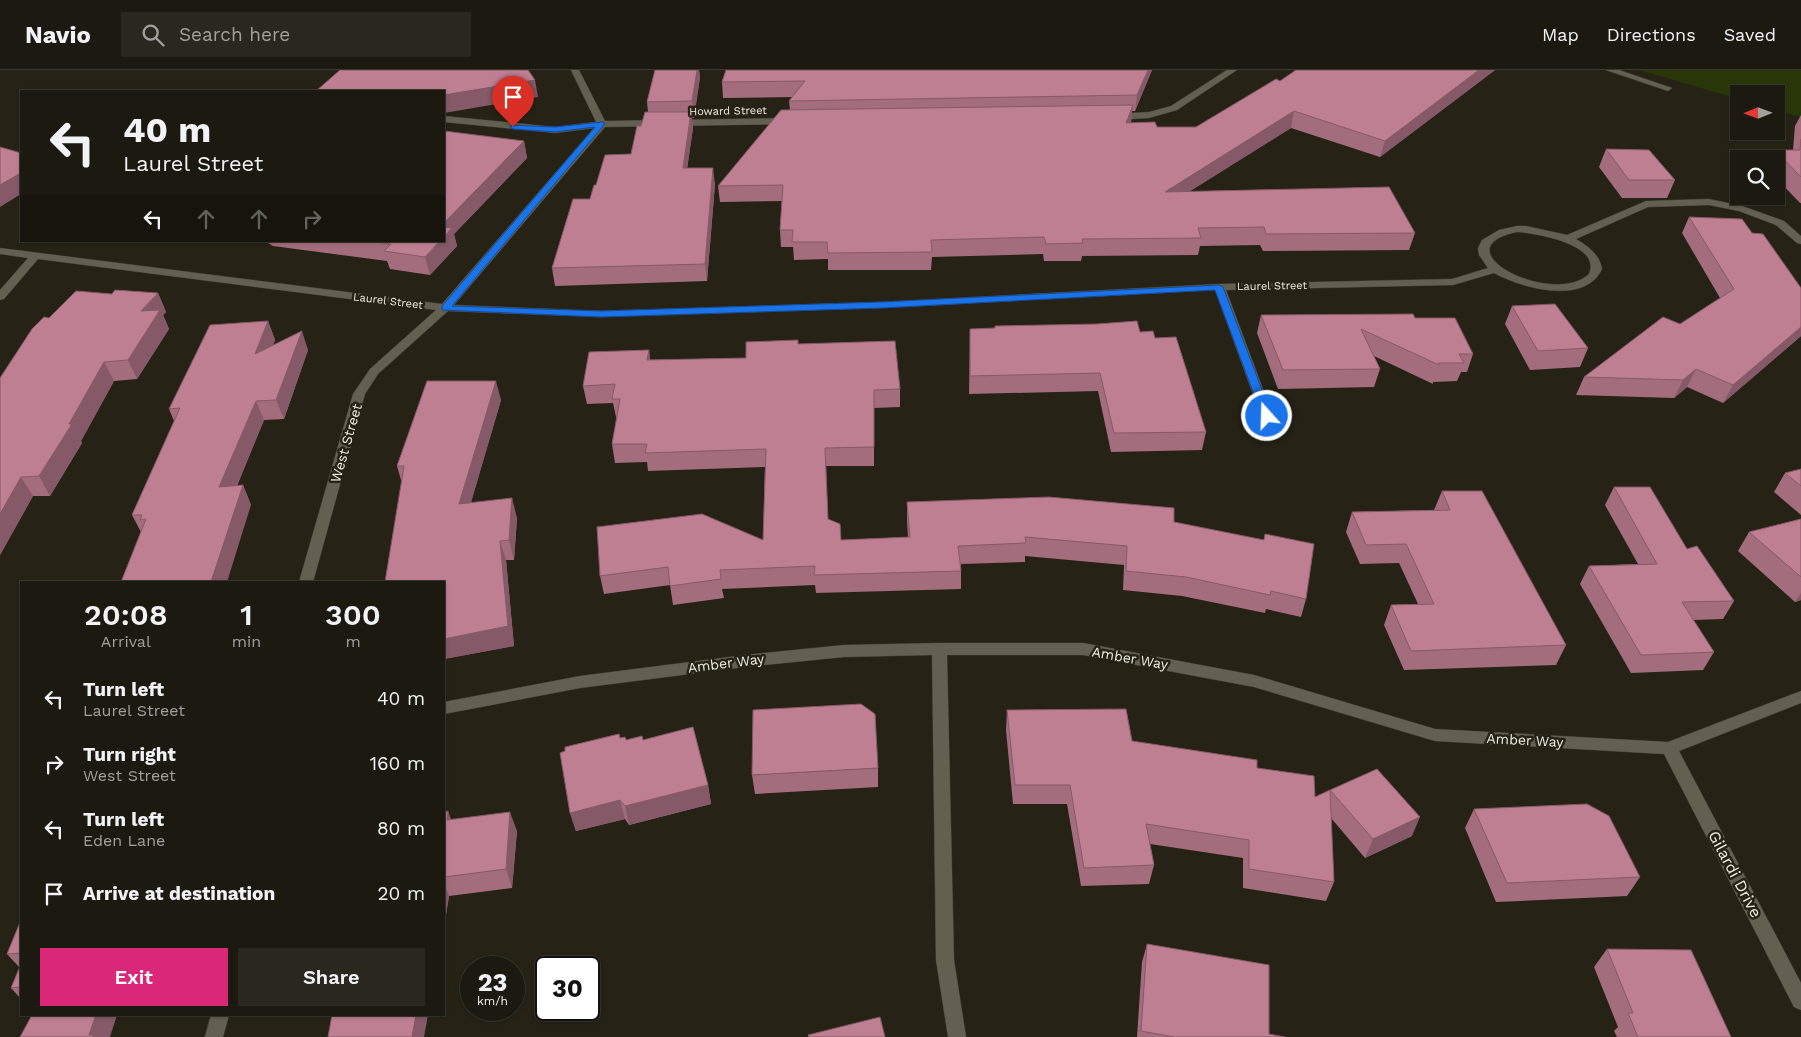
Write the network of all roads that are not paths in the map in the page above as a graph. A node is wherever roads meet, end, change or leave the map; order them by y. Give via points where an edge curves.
1 (575, 70) edge
2 (1233, 70) edge
3 (1610, 70) edge
4 (1668, 88) dead end
5 (1103, 118) edge
6 (445, 119) edge
7 (795, 121) edge
8 (602, 124) junction
9 (1568, 239) junction
10 (1801, 241) edge
11 (0, 251) edge
12 (35, 256) junction
13 (1495, 269) junction
14 (1219, 287) junction
15 (0, 297) edge
16 (445, 308) junction
17 (1267, 416) dead end
18 (306, 581) edge
19 (938, 648) junction
20 (1801, 697) edge
21 (445, 708) edge
22 (1669, 748) junction
23 (1801, 1001) edge
24 (220, 1016) edge
25 (214, 1037) edge
26 (957, 1037) edge

1 - 8 street
2 - 5 street via 1174,108 1149,115
3 - 4 street
6 - 8 street, Howard Street via 555,130
7 - 8 street, Howard Street
8 - 16 street, West Street
9 - 10 street via 1646,204 1709,202 1742,209 1780,223
9 - 13 street via 1526,230 1491,236 1484,242 1483,251
9 - 13 street via 1583,248 1597,267 1594,276 1584,283 1550,288 1511,278
11 - 12 street, Laurel Street
12 - 15 street
12 - 16 street, Laurel Street
13 - 14 street, Laurel Street via 1453,282
14 - 16 street, Laurel Street via 882,305 610,314
14 - 17 street
16 - 18 street, West Street via 374,372 360,394
19 - 21 street, Amber Way via 844,651 746,660 580,682
19 - 22 street, Amber Way via 1083,649 1254,681 1435,735
19 - 26 street via 945,960
20 - 22 street, Amber Way
22 - 23 street, Gilardi Drive
24 - 25 street

